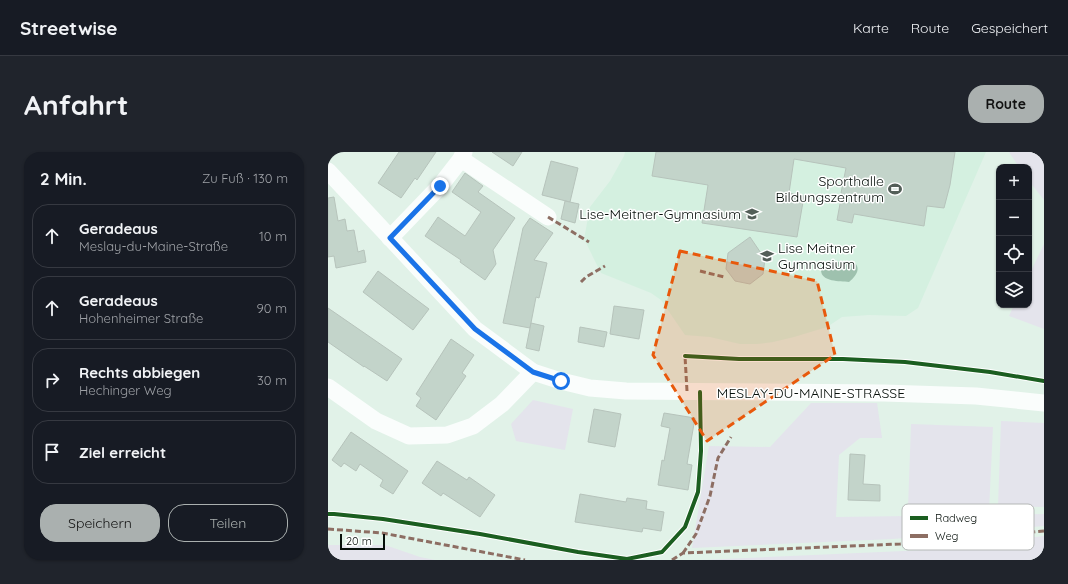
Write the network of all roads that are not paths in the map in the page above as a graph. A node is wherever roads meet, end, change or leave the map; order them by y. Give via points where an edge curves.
1 (463, 156) edge
2 (328, 171) edge
3 (548, 217) dead end
4 (390, 238) junction
5 (533, 372) junction
6 (328, 387) edge
7 (1044, 403) edge

1 - 3 street
1 - 4 street via 440,186
2 - 4 street, MESLAY-DU-MAINE-STRASSE
4 - 5 street, MESLAY-DU-MAINE-STRASSE via 475,329
5 - 6 street via 502,404 473,426 447,435 409,436 376,421
5 - 7 street, MESLAY-DU-MAINE-STRASSE via 590,388 626,391 884,392 976,396

